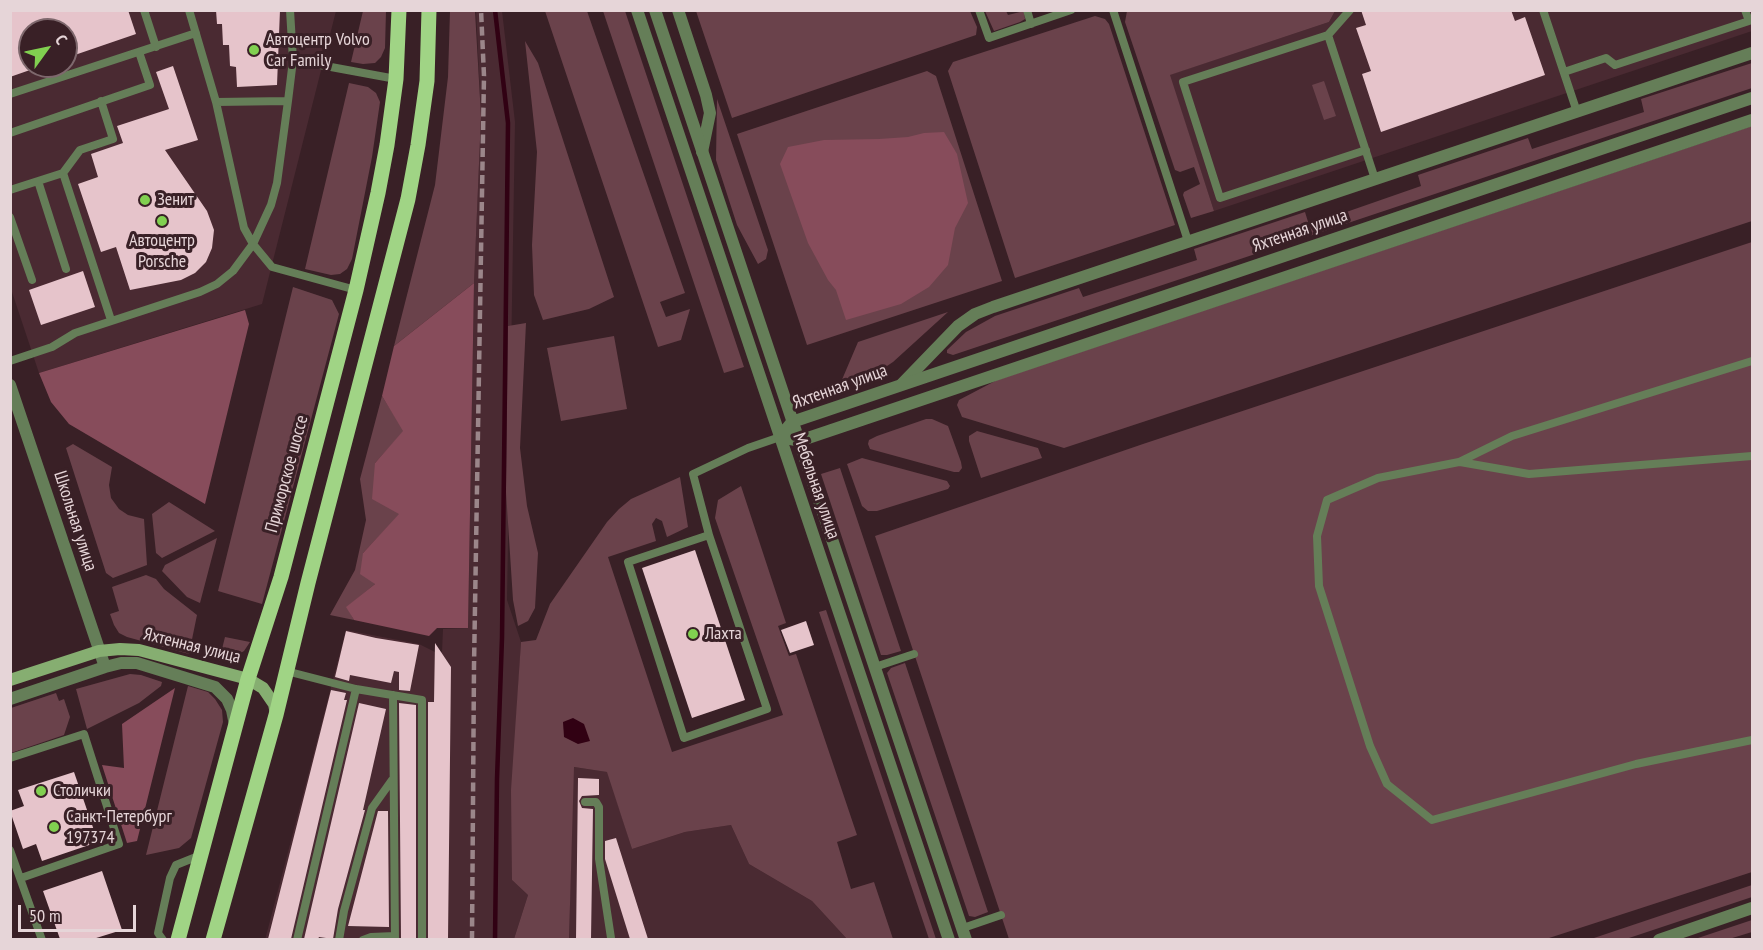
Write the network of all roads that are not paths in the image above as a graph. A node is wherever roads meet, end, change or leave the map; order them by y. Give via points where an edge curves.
1 (144, 10) edge
2 (189, 10) edge
3 (290, 10) edge
4 (399, 10) edge
5 (429, 10) edge
6 (637, 10) edge
7 (655, 10) edge
8 (678, 10) edge
9 (979, 10) edge
10 (1027, 10) edge
11 (1071, 10) edge
12 (1113, 10) edge
13 (1350, 10) edge
14 (1543, 10) edge
15 (1745, 10) edge
16 (1031, 24) junction
17 (195, 33) junction
18 (1328, 35) junction
19 (156, 46) junction
20 (139, 52) junction
21 (1752, 53) edge
22 (293, 60) junction
23 (1564, 72) junction
24 (396, 79) junction
25 (10, 94) edge
26 (1752, 98) edge
27 (101, 101) junction
28 (288, 101) junction
29 (216, 102) junction
30 (1577, 112) junction
31 (1752, 120) edge
32 (10, 133) edge
33 (1366, 150) junction
34 (702, 152) junction
35 (63, 173) junction
36 (1375, 179) junction
37 (38, 181) junction
38 (10, 190) edge
39 (10, 217) edge
40 (1188, 241) junction
41 (253, 244) junction
42 (66, 269) dead end
43 (32, 280) dead end
44 (356, 290) junction
45 (111, 320) junction
46 (1752, 361) edge
47 (10, 362) edge
48 (902, 384) junction
49 (11, 390) edge
50 (792, 422) junction
51 (780, 437) junction
52 (799, 441) junction
53 (1752, 456) edge
54 (1459, 462) junction
55 (709, 535) junction
56 (99, 651) junction
57 (914, 654) dead end
58 (105, 667) junction
59 (875, 667) junction
60 (286, 671) junction
61 (248, 679) junction
62 (10, 680) edge
63 (356, 689) junction
64 (393, 695) junction
65 (10, 699) edge
66 (276, 715) junction
67 (235, 726) junction
68 (1752, 740) edge
69 (10, 758) edge
70 (392, 780) dead end
71 (585, 802) dead end
72 (10, 850) edge
73 (201, 854) junction
74 (21, 878) junction
75 (1752, 908) edge
76 (1001, 915) dead end
77 (965, 934) edge
78 (395, 938) edge
79 (42, 939) edge
80 (163, 939) edge
81 (178, 939) edge
82 (213, 939) edge
83 (297, 939) edge
84 (339, 939) edge
85 (363, 939) edge
86 (422, 939) edge
87 (612, 939) edge
88 (949, 939) edge
89 (1659, 939) edge

1 - 19 lane
2 - 17 lane
3 - 22 lane
4 - 24 main road, Приморское шоссе
5 - 60 main road via 427,81 408,199
6 - 51 street, Мебельная улица
7 - 34 street, Мебельная улица
8 - 34 street via 710,113
9 - 16 lane via 989,38
10 - 16 lane
11 - 16 lane
12 - 40 lane
13 - 18 lane
14 - 23 lane
15 - 23 lane via 1749,21 1616,65 1606,58
17 - 19 lane
17 - 29 lane
18 - 33 lane
18 - 33 lane via 1183,82 1220,198
19 - 20 lane
20 - 25 lane
20 - 27 lane via 150,85
21 - 30 street
22 - 24 lane
22 - 28 lane
23 - 30 lane
24 - 44 main road, Приморское шоссе via 378,194
26 - 48 street, Яхтенная улица
27 - 32 lane
27 - 35 lane via 113,139 80,150
28 - 29 lane
28 - 41 lane via 277,183
29 - 41 lane via 244,228
30 - 36 street
31 - 52 street, Яхтенная улица
33 - 36 lane
34 - 50 street, Мебельная улица
35 - 37 lane
35 - 45 lane
36 - 40 street
37 - 38 lane
37 - 42 lane
39 - 43 lane
40 - 48 street via 975,314 958,326
41 - 44 lane via 272,267
41 - 45 lane via 233,271 217,284
44 - 61 main road, Приморское шоссе via 281,577
45 - 47 lane
46 - 54 lane via 1512,436
48 - 50 street, Яхтенная улица
49 - 56 street, Школьная улица
50 - 51 street, Яхтенная улица
50 - 52 street, Мебельная улица
51 - 52 street, Яхтенная улица
51 - 55 lane via 693,474
51 - 88 street, Мебельная улица
52 - 59 street, Мебельная улица
53 - 54 lane via 1529,474
54 - 68 lane via 1378,478 1326,500 1317,536 1319,586 1370,746 1387,784 1432,820 1636,764
55 - 55 lane via 767,710 684,738 628,562
56 - 58 street, Школьная улица
56 - 61 main road, Яхтенная улица via 139,650
56 - 62 main road, Яхтенная улица
57 - 59 lane
58 - 65 street, Яхтенная улица
58 - 67 street, Яхтенная улица via 137,663 215,687 227,699
59 - 77 street, Мебельная улица
60 - 63 lane
60 - 66 main road
61 - 66 main road, Яхтенная улица via 263,688
61 - 67 main road, Приморское шоссе
63 - 64 lane
63 - 83 lane
64 - 78 lane
64 - 86 lane via 422,700
66 - 82 main road
67 - 73 main road, Приморское шоссе
69 - 74 lane via 84,734 119,844
70 - 84 lane via 372,808
71 - 87 lane via 596,802 599,807 599,858
72 - 74 lane
73 - 80 lane via 176,865 170,878 158,933
73 - 81 main road, Приморское шоссе
74 - 79 lane
75 - 89 street
76 - 77 lane
78 - 85 lane

